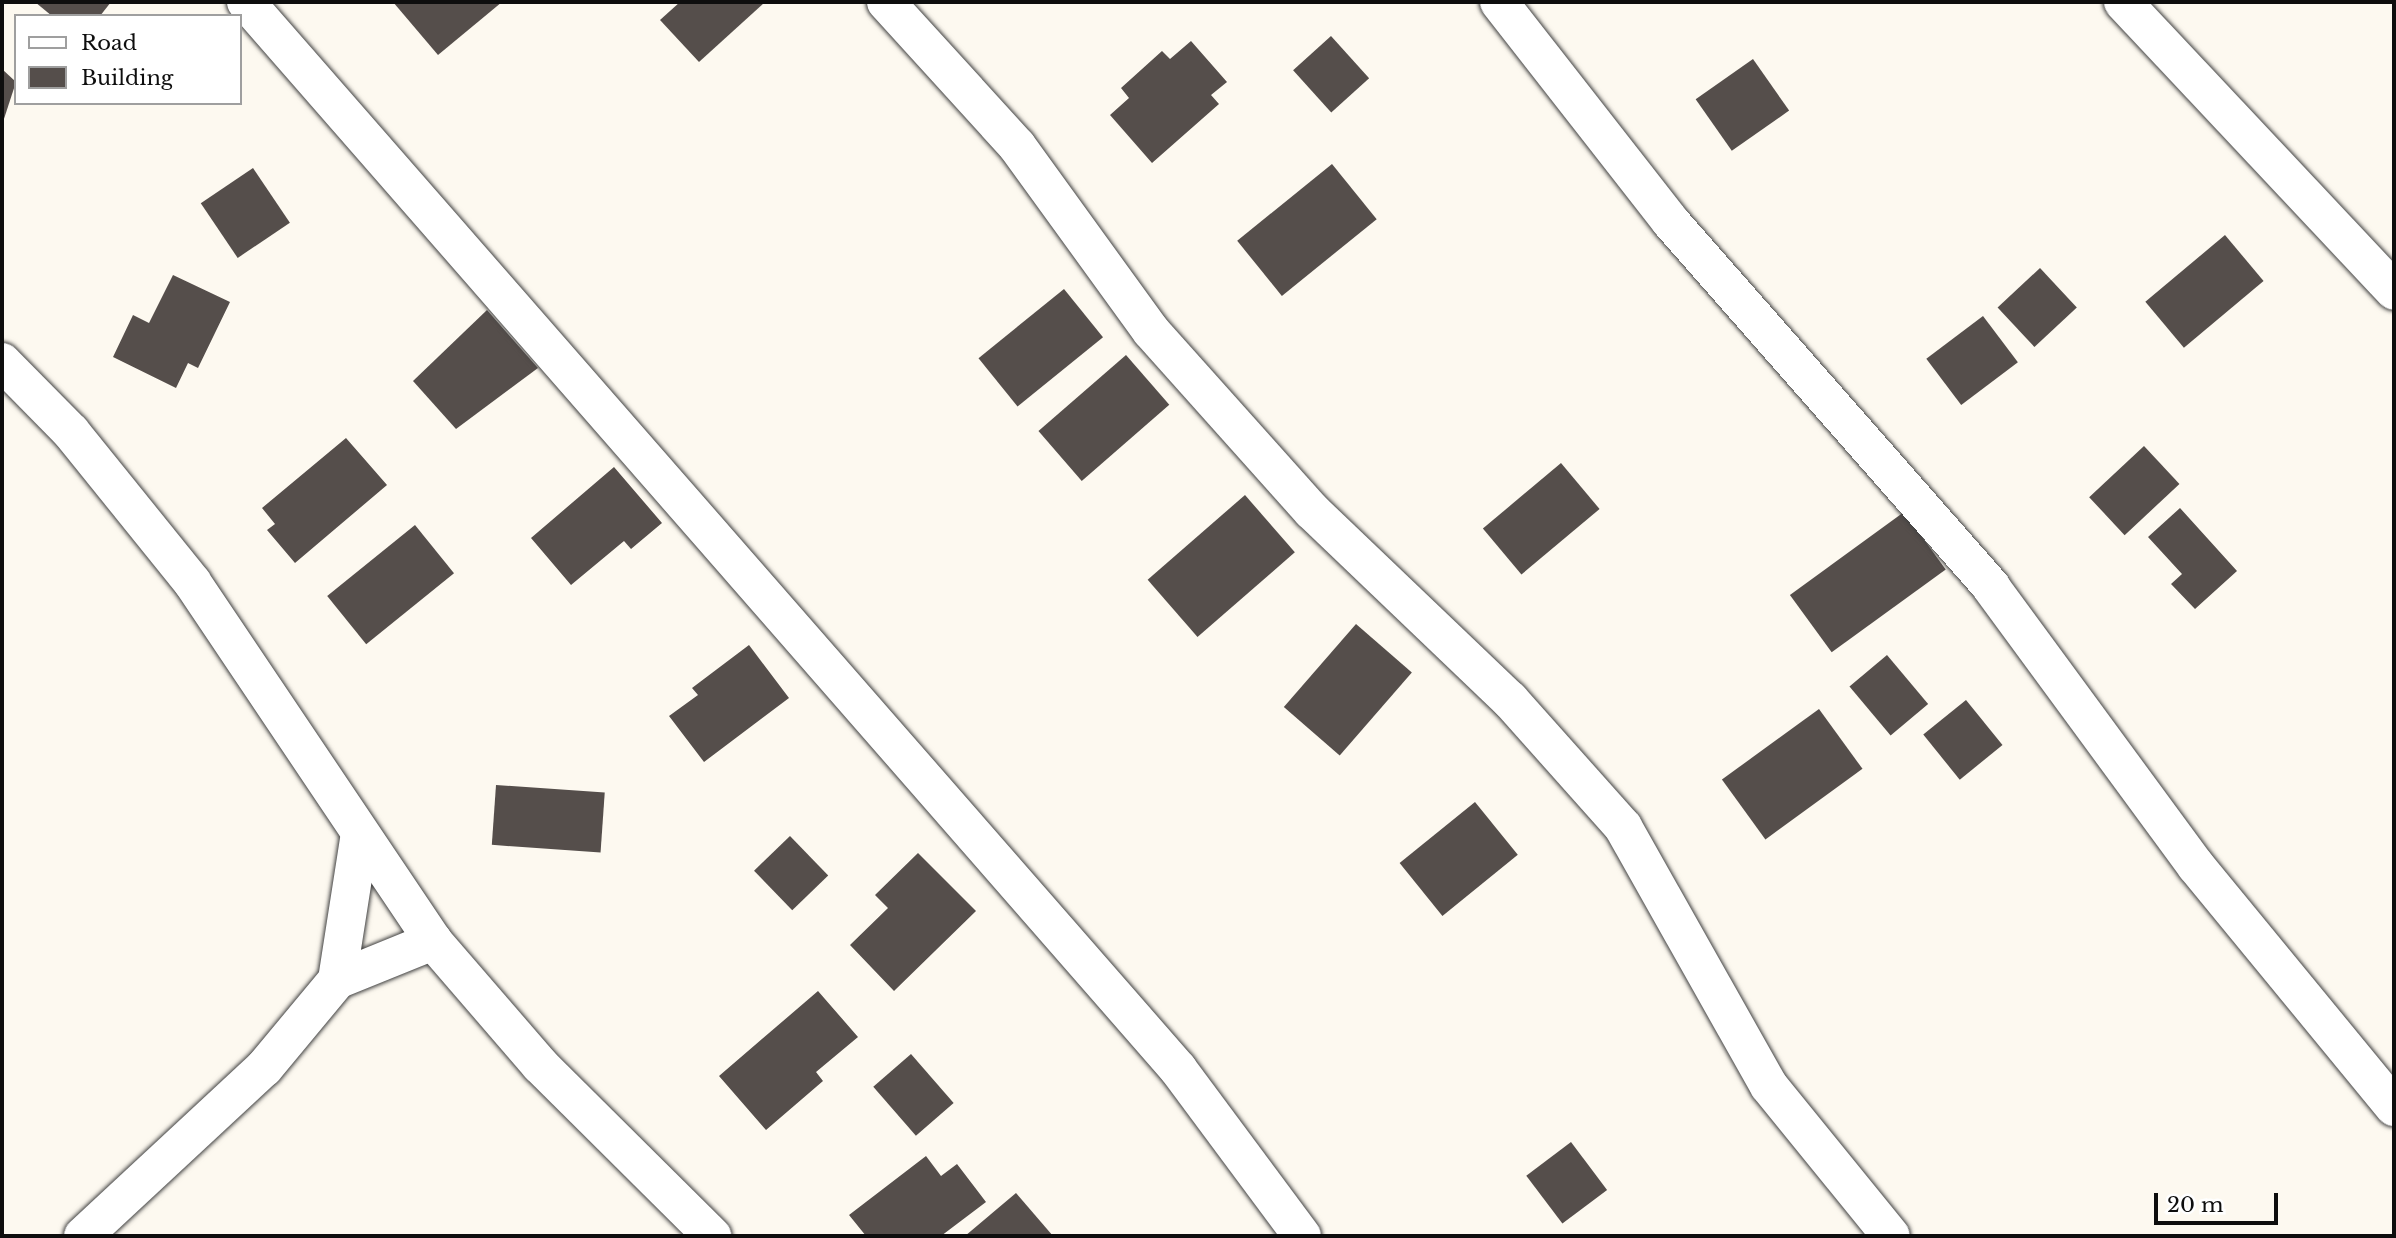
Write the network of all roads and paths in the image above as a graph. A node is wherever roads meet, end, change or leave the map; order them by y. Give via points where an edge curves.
1 (246, 2) edge
2 (886, 2) edge
3 (1499, 2) edge
4 (2123, 2) edge
5 (2394, 291) edge
6 (2, 362) edge
7 (359, 839) junction
8 (433, 941) junction
9 (337, 980) junction
10 (2394, 1107) edge
11 (83, 1236) edge
12 (712, 1236) edge
13 (1302, 1236) edge
14 (1891, 1236) edge

1 - 13 street via 1178,1069
2 - 14 street via 1017,146 1151,331 1312,511 1510,700 1623,827 1769,1086
3 - 10 street via 1670,221 1991,587 2196,866
4 - 5 street
6 - 7 street via 71,432 192,582 287,717
7 - 8 street
7 - 9 street
8 - 9 street
8 - 12 street via 540,1065
9 - 11 street via 264,1068

